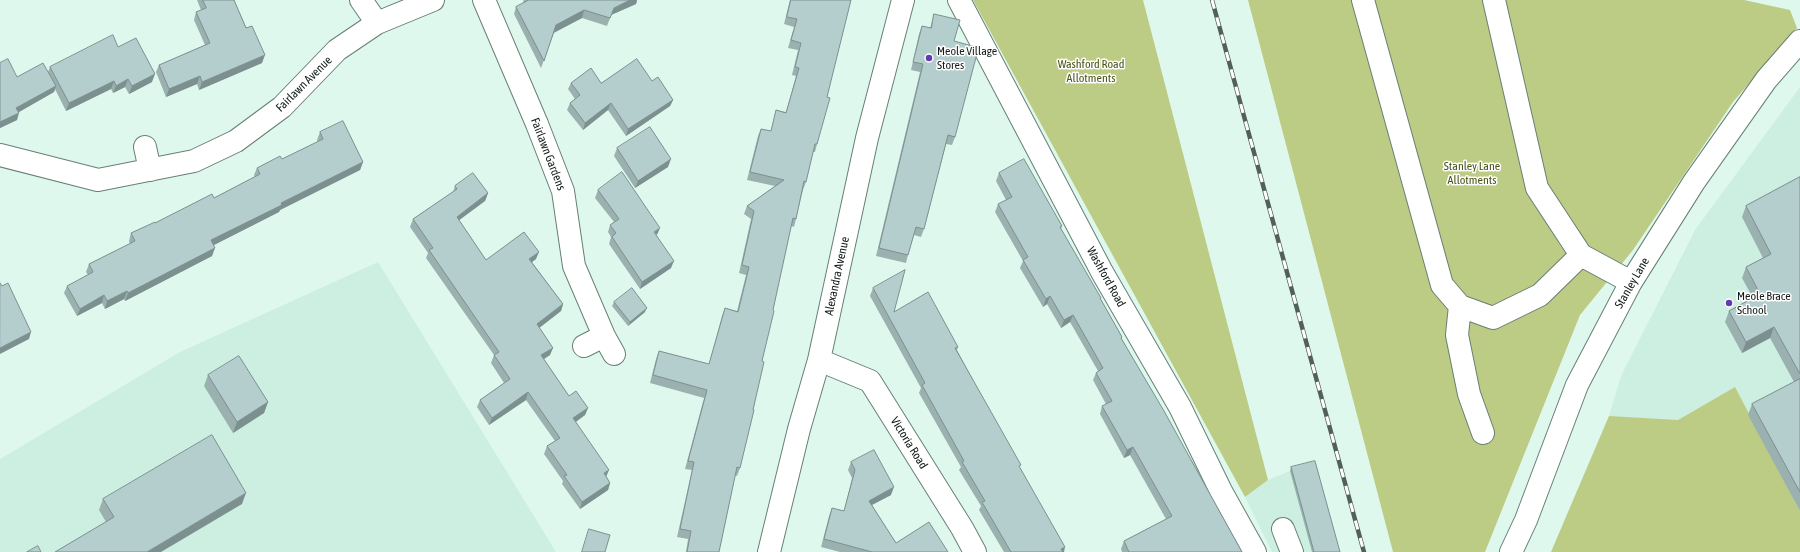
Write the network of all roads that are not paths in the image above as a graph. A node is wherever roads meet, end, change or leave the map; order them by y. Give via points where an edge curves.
1 (361, 0) edge
2 (433, 0) edge
3 (484, 0) edge
4 (903, 0) edge
5 (958, 0) edge
6 (1363, 0) edge
7 (1494, 0) edge
8 (377, 24) junction
9 (1800, 41) edge
10 (145, 147) dead end
11 (0, 155) edge
12 (150, 170) junction
13 (1581, 255) junction
14 (1631, 282) junction
15 (1460, 306) junction
16 (584, 346) dead end
17 (819, 360) junction
18 (1483, 433) dead end
19 (1283, 530) dead end
20 (769, 552) edge
21 (975, 552) edge
22 (1255, 552) edge
23 (1292, 552) edge
24 (1511, 552) edge

1 - 8 street
2 - 8 street, Fairlawn Avenue
3 - 16 street, Fairlawn Gardens via 563,191 574,266 609,345
4 - 17 street, Alexandra Avenue via 867,138
5 - 22 street, Washford Road via 1102,272 1180,407 1221,491
6 - 15 street via 1442,285
7 - 13 street via 1537,188
8 - 12 street, Fairlawn Avenue via 337,50 282,108 236,141 194,161
9 - 14 street, Stanley Lane via 1766,80 1694,182
10 - 12 street
11 - 12 street, Fairlawn Avenue via 98,180
13 - 14 street
13 - 15 street via 1540,295 1493,318
14 - 24 street, Stanley Lane via 1578,386
15 - 18 street via 1458,335 1469,394
17 - 20 street, Alexandra Avenue
17 - 21 street, Victoria Road via 870,381
19 - 23 street

